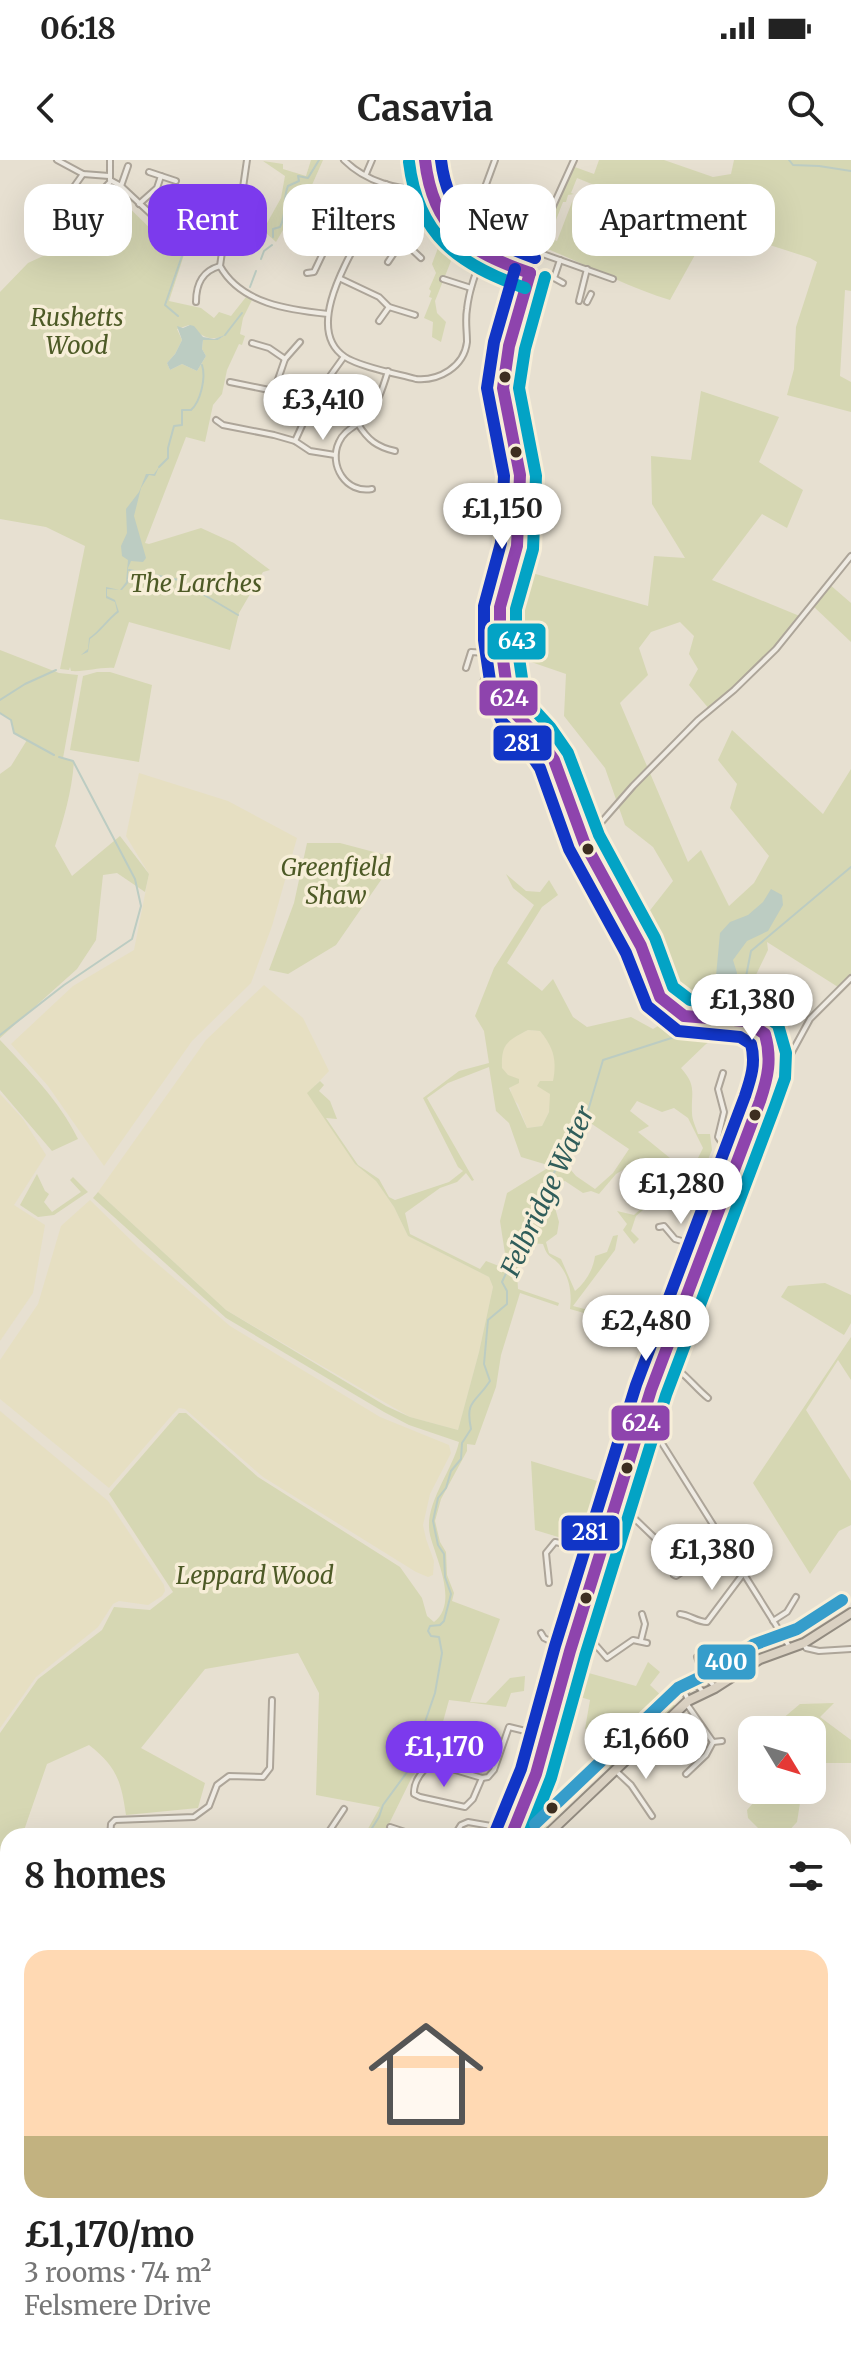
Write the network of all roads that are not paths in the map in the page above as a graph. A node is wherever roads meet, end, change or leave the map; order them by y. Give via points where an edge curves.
1 (57, 160) edge
2 (110, 160) edge
3 (247, 160) edge
4 (344, 160) edge
5 (372, 160) edge
6 (425, 160) edge
7 (495, 160) edge
8 (574, 160) edge
9 (128, 166) dead end
10 (149, 172) dead end
11 (83, 174) junction
12 (366, 174) junction
13 (161, 176) junction
14 (110, 178) junction
15 (176, 181) dead end
16 (76, 184) edge
17 (106, 184) edge
18 (118, 184) edge
19 (122, 184) edge
20 (244, 184) edge
21 (386, 184) edge
22 (486, 184) edge
23 (424, 188) edge
24 (428, 188) junction
25 (132, 197) edge
26 (556, 200) edge
27 (139, 204) junction
28 (148, 211) edge
29 (440, 215) edge
30 (221, 256) edge
31 (322, 256) edge
32 (350, 256) edge
33 (392, 256) edge
34 (482, 256) edge
35 (488, 256) edge
36 (536, 256) edge
37 (548, 256) edge
38 (560, 260) junction
39 (388, 262) dead end
40 (220, 266) junction
41 (587, 269) junction
42 (307, 273) dead end
43 (530, 273) junction
44 (341, 279) junction
45 (443, 279) dead end
46 (613, 279) dead end
47 (563, 283) dead end
48 (471, 288) junction
49 (582, 295) junction
50 (589, 298) dead end
51 (579, 301) dead end
52 (196, 302) dead end
53 (389, 307) junction
54 (328, 314) junction
55 (415, 315) dead end
56 (379, 321) dead end
57 (300, 342) dead end
58 (252, 343) dead end
59 (344, 357) junction
60 (285, 359) junction
61 (388, 371) junction
62 (230, 382) dead end
63 (274, 391) junction
64 (311, 403) junction
65 (216, 420) dead end
66 (358, 424) junction
67 (295, 441) junction
68 (395, 451) dead end
69 (335, 455) junction
70 (372, 489) dead end
71 (851, 556) edge
72 (502, 654) junction
73 (466, 668) dead end
74 (505, 678) junction
75 (484, 702) dead end
76 (584, 842) junction
77 (851, 978) edge
78 (723, 1073) dead end
79 (769, 1074) junction
80 (739, 1156) junction
81 (663, 1226) dead end
82 (705, 1248) junction
83 (664, 1300) dead end
84 (662, 1317) junction
85 (677, 1323) junction
86 (661, 1331) dead end
87 (662, 1361) junction
88 (708, 1398) dead end
89 (643, 1413) junction
90 (633, 1480) dead end
91 (614, 1509) junction
92 (624, 1513) junction
93 (665, 1538) dead end
94 (724, 1544) junction
95 (599, 1556) junction
96 (743, 1574) junction
97 (674, 1575) dead end
98 (549, 1583) dead end
99 (796, 1597) dead end
100 (851, 1613) edge
101 (642, 1614) dead end
102 (680, 1614) dead end
103 (773, 1621) junction
104 (577, 1631) junction
105 (541, 1633) dead end
106 (641, 1640) junction
107 (647, 1643) dead end
108 (804, 1643) junction
109 (790, 1648) junction
110 (851, 1649) edge
111 (570, 1651) junction
112 (697, 1657) dead end
113 (715, 1688) junction
114 (272, 1700) dead end
115 (687, 1702) junction
116 (458, 1726) dead end
117 (546, 1736) junction
118 (722, 1741) dead end
119 (713, 1742) junction
120 (437, 1756) junction
121 (614, 1770) junction
122 (686, 1774) dead end
123 (482, 1778) junction
124 (344, 1809) dead end
125 (652, 1816) dead end
126 (390, 1827) dead end
127 (111, 1828) edge
128 (331, 1828) edge
129 (393, 1828) edge
130 (459, 1828) edge
131 (502, 1828) edge
132 (515, 1828) edge
133 (554, 1828) edge

1 - 11 street
2 - 14 street
3 - 20 street
4 - 12 street
5 - 12 street
6 - 24 street
7 - 22 street
8 - 26 street
9 - 19 street
10 - 13 street
11 - 14 street
11 - 16 street
12 - 21 street
13 - 15 street
13 - 27 street via 157,188
14 - 17 street
14 - 18 street
23 - 24 street
24 - 29 street
25 - 27 street
27 - 28 street
30 - 40 street
31 - 42 street via 314,272
32 - 44 street
33 - 39 street
34 - 48 street
35 - 43 street
36 - 43 street
37 - 38 street
38 - 41 street
38 - 47 street via 554,278
40 - 52 street via 203,275
40 - 54 street via 231,283 254,297
41 - 46 street
41 - 49 street
43 - 72 street via 503,388 520,475 517,546 500,607
44 - 53 street
44 - 54 street
45 - 48 street
48 - 61 street via 466,345 451,370 427,380
49 - 50 street
49 - 51 street
53 - 55 street
53 - 56 street
54 - 59 street via 331,336
57 - 60 street
58 - 60 street
59 - 61 street
59 - 64 street
60 - 63 street
61 - 66 street via 378,401
62 - 63 street
63 - 64 street
64 - 67 street
65 - 67 street
66 - 68 street via 369,440
66 - 69 street via 341,437
67 - 69 street via 310,451
69 - 70 street via 341,476 356,488
71 - 76 street via 776,649 690,728
72 - 73 street via 471,652
72 - 74 street
74 - 75 street via 484,679
74 - 76 street via 515,713 554,760
76 - 79 street via 641,946 660,997 684,1016 746,1021 765,1034
77 - 79 street via 810,1019 786,1063
78 - 80 street via 718,1089 724,1112 718,1137 721,1146
79 - 80 street
80 - 82 street
81 - 82 street via 675,1239
82 - 85 street
83 - 84 street
84 - 85 street
84 - 86 street
85 - 87 street
87 - 88 street via 680,1369
87 - 89 street
89 - 91 street
89 - 94 street
90 - 92 street
91 - 92 street
91 - 95 street
92 - 93 street via 658,1545
94 - 96 street
94 - 97 street
95 - 98 street via 555,1542 546,1553
95 - 104 street
96 - 102 street via 707,1622
96 - 103 street
99 - 103 street
100 - 108 highway
101 - 106 street
103 - 109 street
104 - 106 street via 607,1658 626,1643
104 - 111 street
105 - 111 street
106 - 107 street
108 - 109 highway
108 - 110 street via 819,1651
109 - 113 highway via 760,1659
111 - 117 street
112 - 113 street
113 - 115 highway
114 - 127 street via 270,1768 263,1777 229,1776 217,1785 209,1806 194,1817 115,1820
115 - 119 street
115 - 121 highway
116 - 120 street via 455,1739
117 - 123 street via 509,1727 494,1770
117 - 132 street
118 - 119 street
119 - 122 street
120 - 123 street via 452,1769
120 - 123 street via 420,1775 414,1794 465,1807
121 - 125 street
121 - 133 highway
124 - 128 street
126 - 129 street
130 - 131 street via 468,1822

